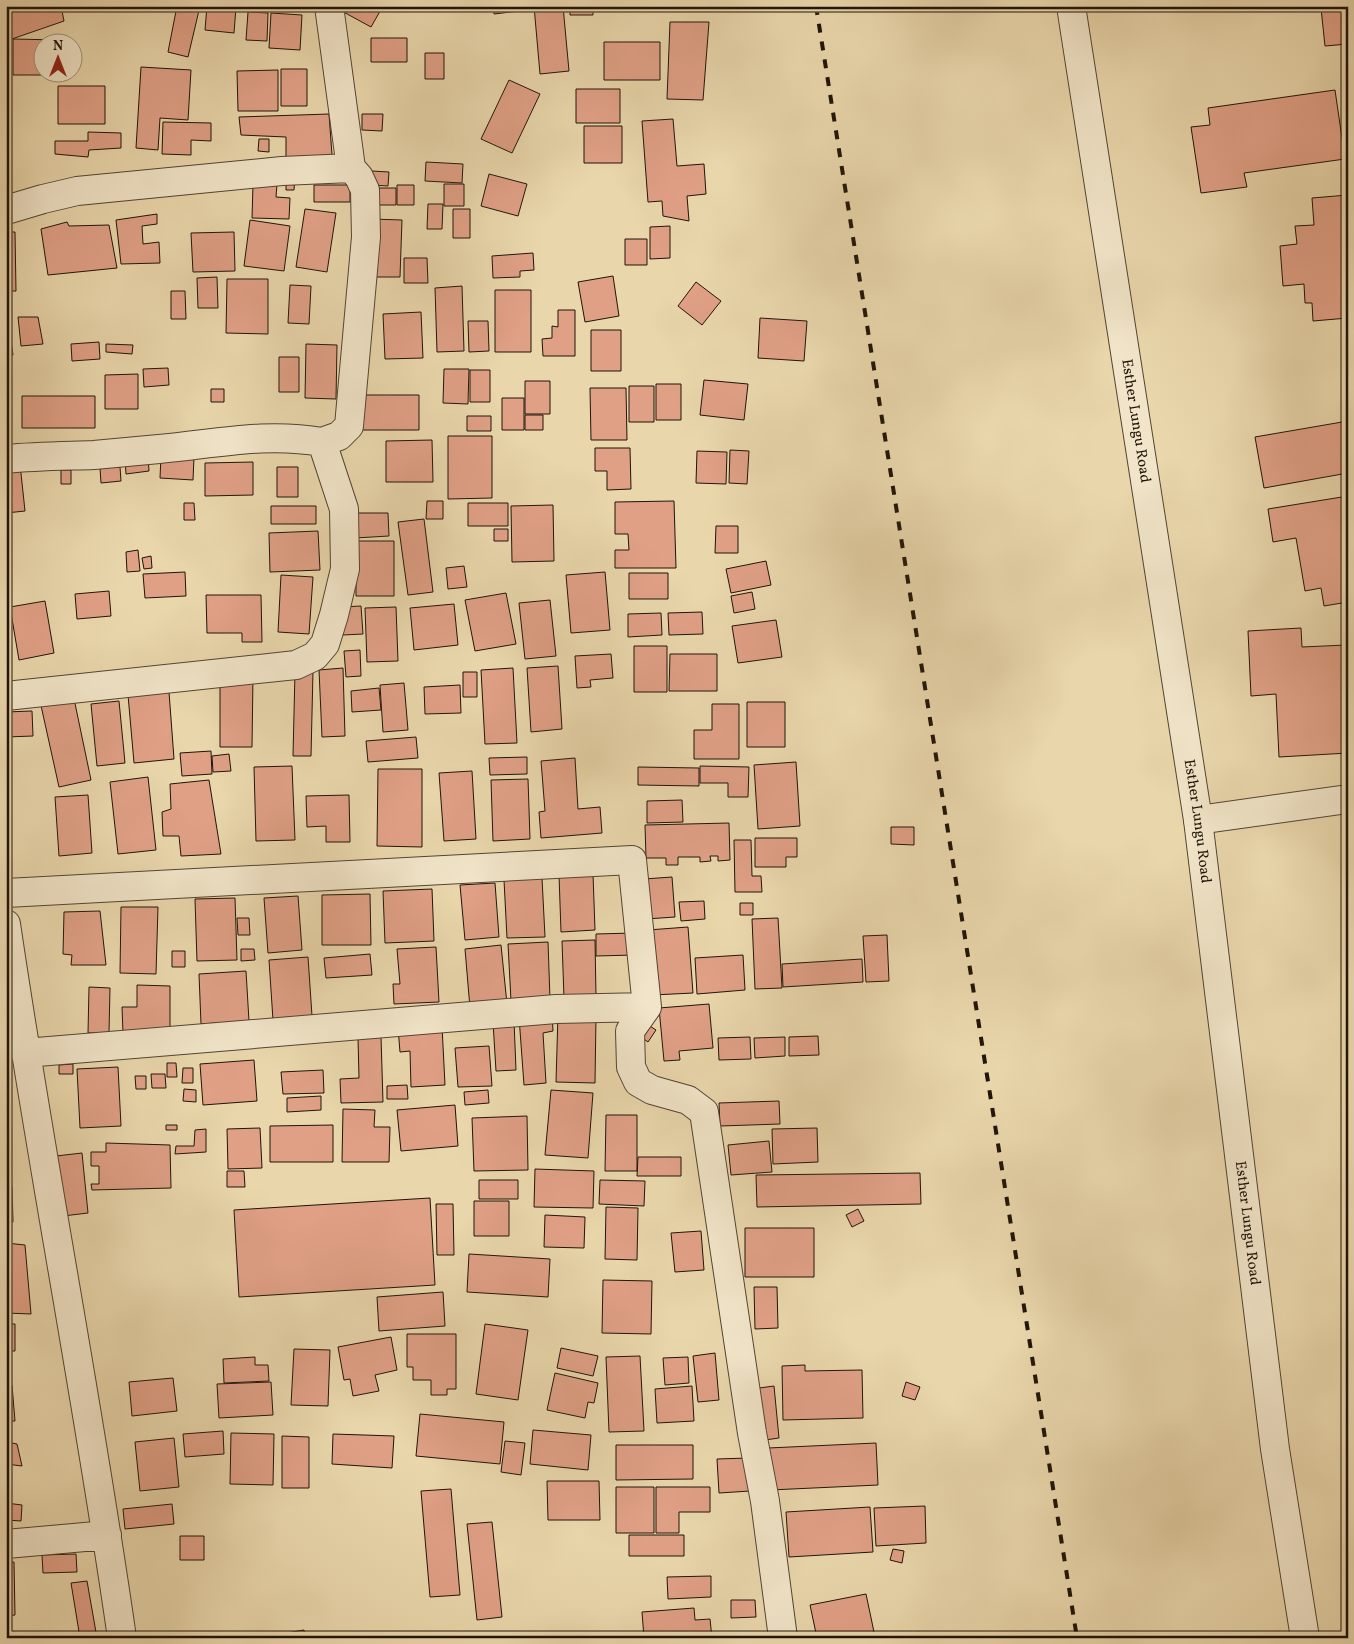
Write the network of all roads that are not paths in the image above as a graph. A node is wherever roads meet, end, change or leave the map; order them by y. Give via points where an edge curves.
1 (329, 6) edge
2 (1071, 6) edge
3 (351, 168) junction
4 (6, 210) edge
5 (322, 442) junction
6 (6, 459) edge
7 (6, 696) edge
8 (1348, 799) edge
9 (1198, 820) junction
10 (6, 893) edge
11 (6, 924) edge
12 (647, 1007) junction
13 (25, 1053) junction
14 (107, 1535) junction
15 (6, 1544) edge
16 (122, 1638) edge
17 (783, 1638) edge
18 (1305, 1638) edge

1 - 3 street
2 - 9 street, Esther Lungu Road
3 - 4 street via 282,171 77,191
3 - 5 street via 365,190 366,237 349,426 339,436
5 - 6 street via 252,437 93,455
5 - 7 street via 344,509 345,569 325,644 315,656 296,665
8 - 9 street
9 - 18 street, Esther Lungu Road via 1275,1449
10 - 12 street via 632,860
11 - 13 street
12 - 13 street via 556,1009
12 - 17 street via 630,1032 632,1067 638,1082 652,1090 688,1100 704,1112 765,1501
13 - 14 street
14 - 15 street
14 - 16 street

